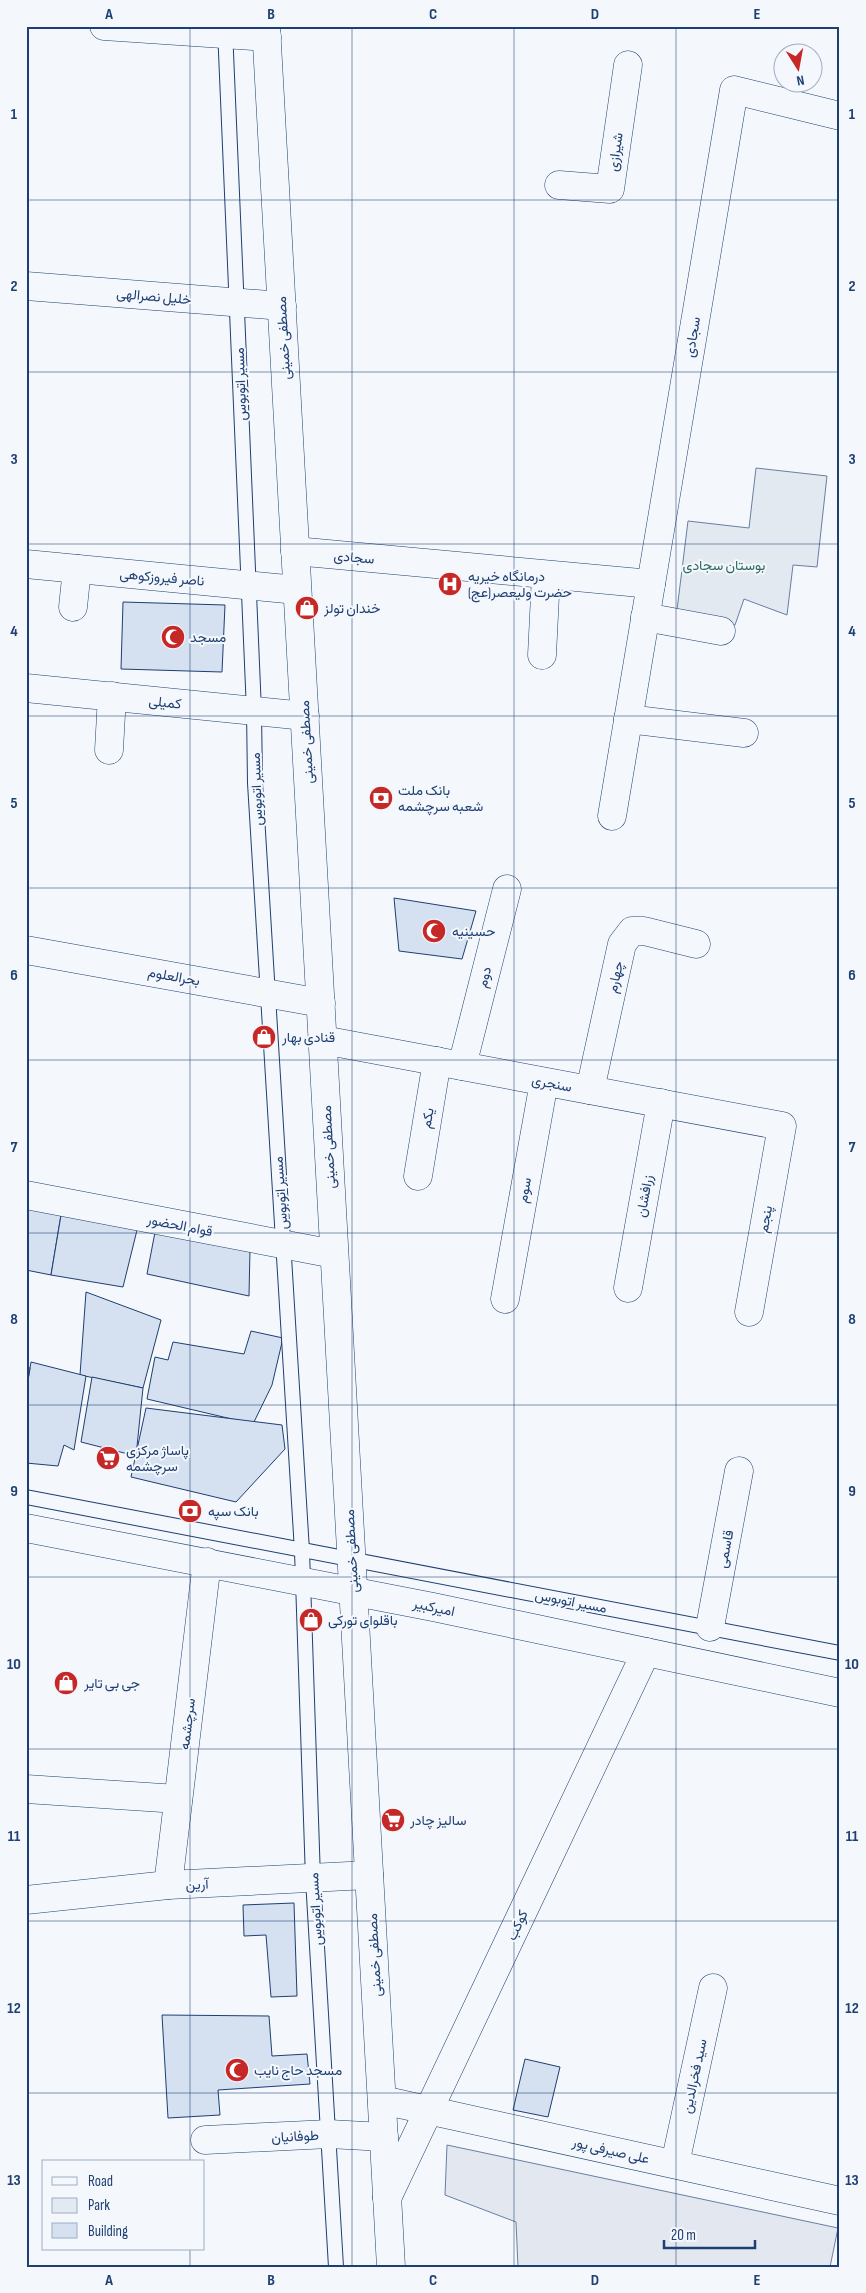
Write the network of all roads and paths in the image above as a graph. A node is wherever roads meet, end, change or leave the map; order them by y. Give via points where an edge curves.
1 (104, 26) edge
2 (225, 30) edge
3 (266, 32) edge
4 (628, 65) dead end
5 (840, 116) edge
6 (559, 185) dead end
7 (26, 286) edge
8 (237, 303) junction
9 (282, 306) junction
10 (295, 551) junction
11 (26, 564) edge
12 (77, 569) junction
13 (546, 575) junction
14 (651, 584) junction
15 (248, 585) junction
16 (298, 590) junction
17 (73, 607) dead end
18 (646, 617) junction
19 (721, 631) dead end
20 (542, 655) dead end
21 (26, 688) edge
22 (112, 696) junction
23 (254, 711) junction
24 (305, 716) junction
25 (628, 719) junction
26 (744, 733) dead end
27 (109, 750) dead end
28 (612, 816) dead end
29 (506, 889) dead end
30 (696, 944) dead end
31 (26, 950) edge
32 (268, 993) junction
33 (322, 1003) junction
34 (323, 1040) junction
35 (449, 1064) junction
36 (544, 1082) junction
37 (590, 1090) junction
38 (661, 1103) junction
39 (782, 1126) joint
40 (418, 1176) dead end
41 (26, 1195) edge
42 (284, 1245) junction
43 (334, 1254) junction
44 (628, 1288) dead end
45 (505, 1299) dead end
46 (749, 1312) dead end
47 (739, 1471) dead end
48 (26, 1497) edge
49 (26, 1528) edge
50 (302, 1551) junction
51 (352, 1561) junction
52 (207, 1562) junction
53 (304, 1581) junction
54 (353, 1591) junction
55 (710, 1627) junction
56 (646, 1652) junction
57 (840, 1653) edge
58 (840, 1693) edge
59 (26, 1789) edge
60 (178, 1799) junction
61 (369, 1875) junction
62 (313, 1879) junction
63 (168, 1885) junction
64 (26, 1900) edge
65 (713, 1988) dead end
66 (382, 2100) junction
67 (430, 2110) junction
68 (329, 2134) junction
69 (384, 2137) junction
70 (205, 2140) dead end
71 (674, 2164) junction
72 (387, 2198) junction
73 (840, 2201) edge
74 (336, 2267) edge
75 (391, 2267) edge

1 - 2 street
2 - 3 street
2 - 8 lane, مسیر اتوبوس
3 - 9 street, مصطفی خمینی
4 - 6 street, شیرازی via 610,189
5 - 14 street, سجادی via 734,90
7 - 8 street, خلیل نصرالهی
8 - 9 street, خلیل نصرالهی
8 - 15 lane, مسیر اتوبوس
9 - 10 street, مصطفی خمینی
10 - 13 street, سجادی
10 - 16 street, مصطفی خمینی
11 - 12 street, ناصر فیروزکوهی
12 - 15 street, ناصر فیروزکوهی
12 - 17 street
13 - 14 street, سجادی
13 - 20 street
14 - 18 street, سجادی
15 - 16 street, ناصر فیروزکوهی
15 - 23 lane, مسیر اتوبوس
16 - 24 street, مصطفی خمینی
18 - 19 street
18 - 25 street, سجادی
21 - 22 street, کمیلی
22 - 23 street, کمیلی
22 - 27 street
23 - 24 street, کمیلی
23 - 32 lane, مسیر اتوبوس via 255,783
24 - 33 street, مصطفی خمینی
25 - 26 street
25 - 28 street, سجادی
29 - 35 street, دوم
30 - 37 street, چهارم via 644,931 632,931 622,944
31 - 32 street, بحرالعلوم
32 - 33 street, بحرالعلوم
32 - 42 lane, مسیر اتوبوس
33 - 34 street, مصطفی خمینی
34 - 35 street, سنجری
34 - 43 street, مصطفی خمینی
35 - 36 street, سنجری
35 - 40 street, یکم
36 - 37 street, سنجری
36 - 45 street, سوم
37 - 38 street, سنجری
38 - 39 street, سنجری
38 - 44 street, زرافشان
39 - 46 street, پنجم
41 - 42 street, قوام الحضور
42 - 43 street, قوام الحضور
42 - 50 lane, مسیر اتوبوس
43 - 51 street, مصطفی خمینی
47 - 55 street, قاسمی
48 - 50 lane, مسیر اتوبوس
49 - 52 street, امیرکبیر
50 - 51 lane, مسیر اتوبوس
50 - 53 lane, مسیر اتوبوس
51 - 54 street, مصطفی خمینی
51 - 55 lane, مسیر اتوبوس
52 - 53 street, امیرکبیر
52 - 60 street, سرچشمه
53 - 54 street, امیرکبیر
53 - 62 lane, مسیر اتوبوس
54 - 56 street, امیرکبیر
54 - 61 street, مصطفی خمینی
55 - 57 lane, مسیر اتوبوس
56 - 58 street, امیرکبیر
56 - 67 street, کوکب
59 - 60 street
60 - 63 street, سرچشمه
61 - 62 street, آرین
61 - 66 street, مصطفی خمینی
62 - 63 street, آرین
62 - 68 lane, مسیر اتوبوس
63 - 64 street, آرین
65 - 71 street, سید فخرالدین
66 - 67 street, علی صیرفی پور
66 - 69 street, مصطفی خمینی
67 - 71 street, علی صیرفی پور
67 - 72 street, کوکب
68 - 69 street, طوفانیان
68 - 70 street, طوفانیان
68 - 74 lane, مسیر اتوبوس
69 - 72 street, مصطفی خمینی
71 - 73 street, علی صیرفی پور
72 - 75 street, مصطفی خمینی

